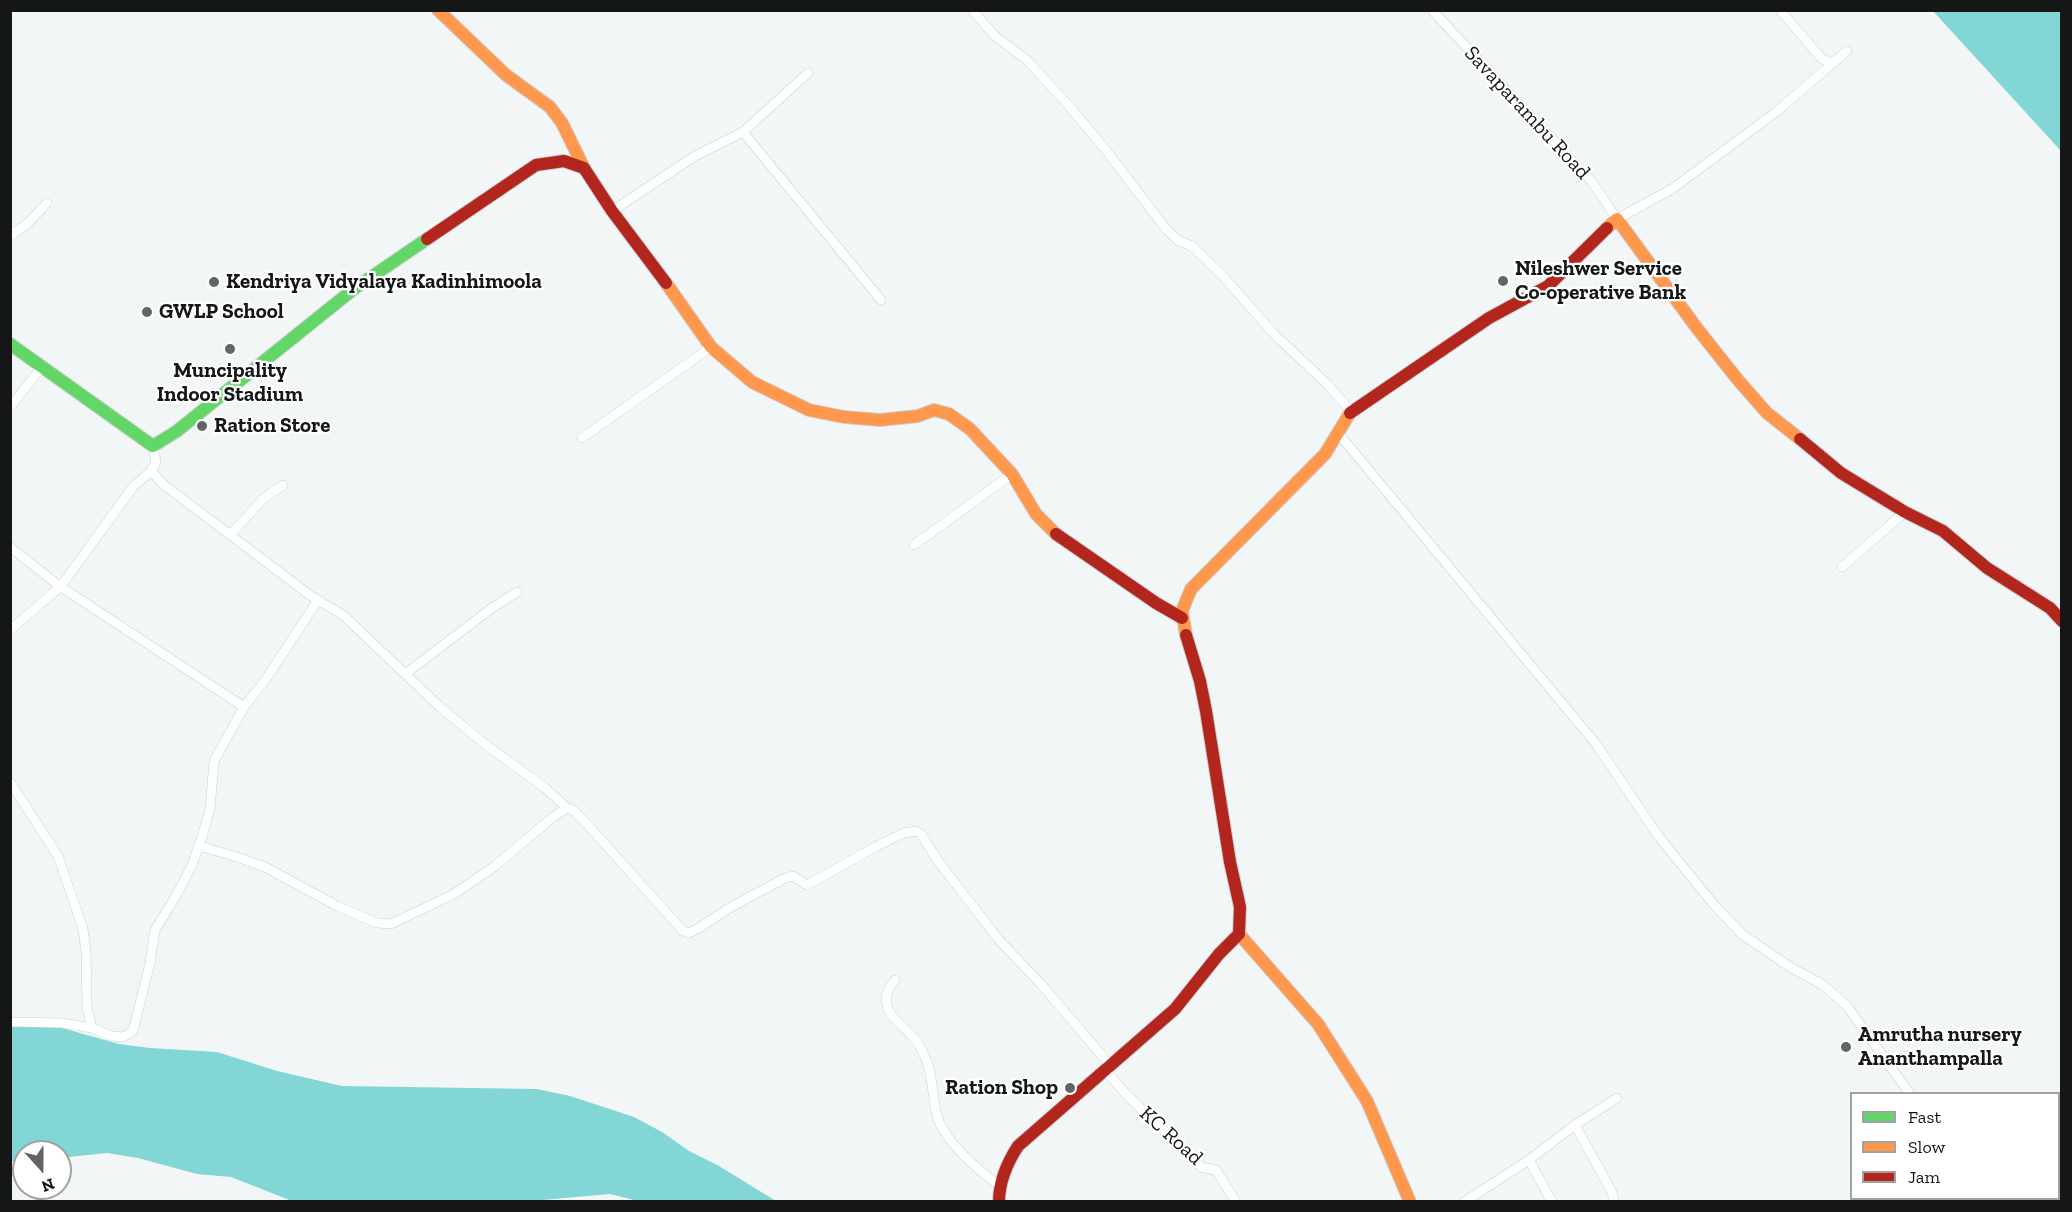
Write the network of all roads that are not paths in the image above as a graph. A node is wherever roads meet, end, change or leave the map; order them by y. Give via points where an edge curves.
1 (438, 10) edge
2 (972, 10) edge
3 (1431, 10) edge
4 (1780, 10) edge
5 (1847, 51) dead end
6 (1833, 63) junction
7 (808, 73) dead end
8 (743, 132) junction
9 (584, 168) junction
10 (47, 203) dead end
11 (612, 211) junction
12 (1617, 219) junction
13 (10, 236) edge
14 (881, 300) dead end
15 (10, 344) edge
16 (711, 347) junction
17 (42, 367) junction
18 (10, 406) edge
19 (1351, 411) junction
20 (1338, 433) junction
21 (582, 438) dead end
22 (153, 446) junction
23 (151, 471) junction
24 (1012, 474) junction
25 (283, 485) dead end
26 (1905, 512) junction
27 (231, 534) junction
28 (914, 545) dead end
29 (10, 547) edge
30 (1842, 567) dead end
31 (61, 586) junction
32 (517, 592) dead end
33 (318, 600) junction
34 (1182, 618) junction
35 (2061, 621) edge
36 (10, 630) edge
37 (405, 674) junction
38 (244, 707) junction
39 (10, 782) edge
40 (567, 808) junction
41 (199, 846) junction
42 (1239, 934) junction
43 (895, 980) dead end
44 (10, 1022) edge
45 (92, 1028) junction
46 (1107, 1067) junction
47 (1910, 1092) edge
48 (1617, 1098) dead end
49 (1575, 1125) junction
50 (1529, 1160) junction
51 (1000, 1186) junction
52 (999, 1202) edge
53 (1236, 1202) edge
54 (1410, 1202) edge
55 (1464, 1202) edge
56 (1552, 1202) edge
57 (1614, 1202) edge

1 - 9 main road via 506,75 550,107
2 - 19 street via 995,36 1027,60 1069,106 1166,229 1192,246 1222,275
3 - 12 street, Savaparambu Road via 1592,182
4 - 6 street via 1822,60
5 - 6 street
6 - 12 street via 1776,112 1672,189
7 - 8 street
8 - 11 street via 695,156
8 - 14 street
9 - 11 main road
9 - 22 main road via 564,161 536,165 355,288
10 - 13 street via 28,224
11 - 16 main road
12 - 19 main road via 1548,286 1490,318
12 - 26 main road via 1696,327 1767,413 1841,473
15 - 17 main road
16 - 21 street
16 - 24 main road via 752,382 809,410 880,420 934,410 950,414 970,429
17 - 18 street
17 - 22 main road
19 - 20 main road
20 - 34 main road via 1325,454 1191,589
20 - 47 street via 1596,744 1659,837 1715,906 1743,935 1823,985 1847,1006
22 - 23 street via 156,462
23 - 27 street
23 - 31 street via 133,487
24 - 28 street
24 - 34 main road via 1036,514 1059,537
25 - 27 street
26 - 30 street
26 - 35 main road via 1943,531 1987,568 2050,608
27 - 33 street
29 - 31 street
31 - 36 street
31 - 38 street
32 - 37 street
33 - 37 street via 343,615
33 - 38 street
34 - 42 main road via 1202,687 1214,752 1242,924
37 - 40 street via 461,725
38 - 41 street via 214,761 210,809
39 - 45 street via 58,855 83,929 87,1008
40 - 41 street via 454,894 391,924 377,923 337,906 265,867
40 - 46 street, KC Road via 688,933 785,878 793,876 807,885 877,846 916,831 999,940 1040,983
41 - 45 street via 176,896 154,930 134,1031 123,1037
42 - 46 main road via 1176,1009
42 - 54 main road via 1318,1024 1361,1091
43 - 51 street via 888,988 887,1005 924,1054 931,1070 940,1123 965,1156
44 - 45 street
46 - 51 main road via 1018,1146 1006,1165
46 - 53 street, KC Road via 1126,1094 1201,1167 1216,1170
48 - 49 street
49 - 50 street
49 - 57 street
50 - 55 street
50 - 56 street
51 - 52 main road

